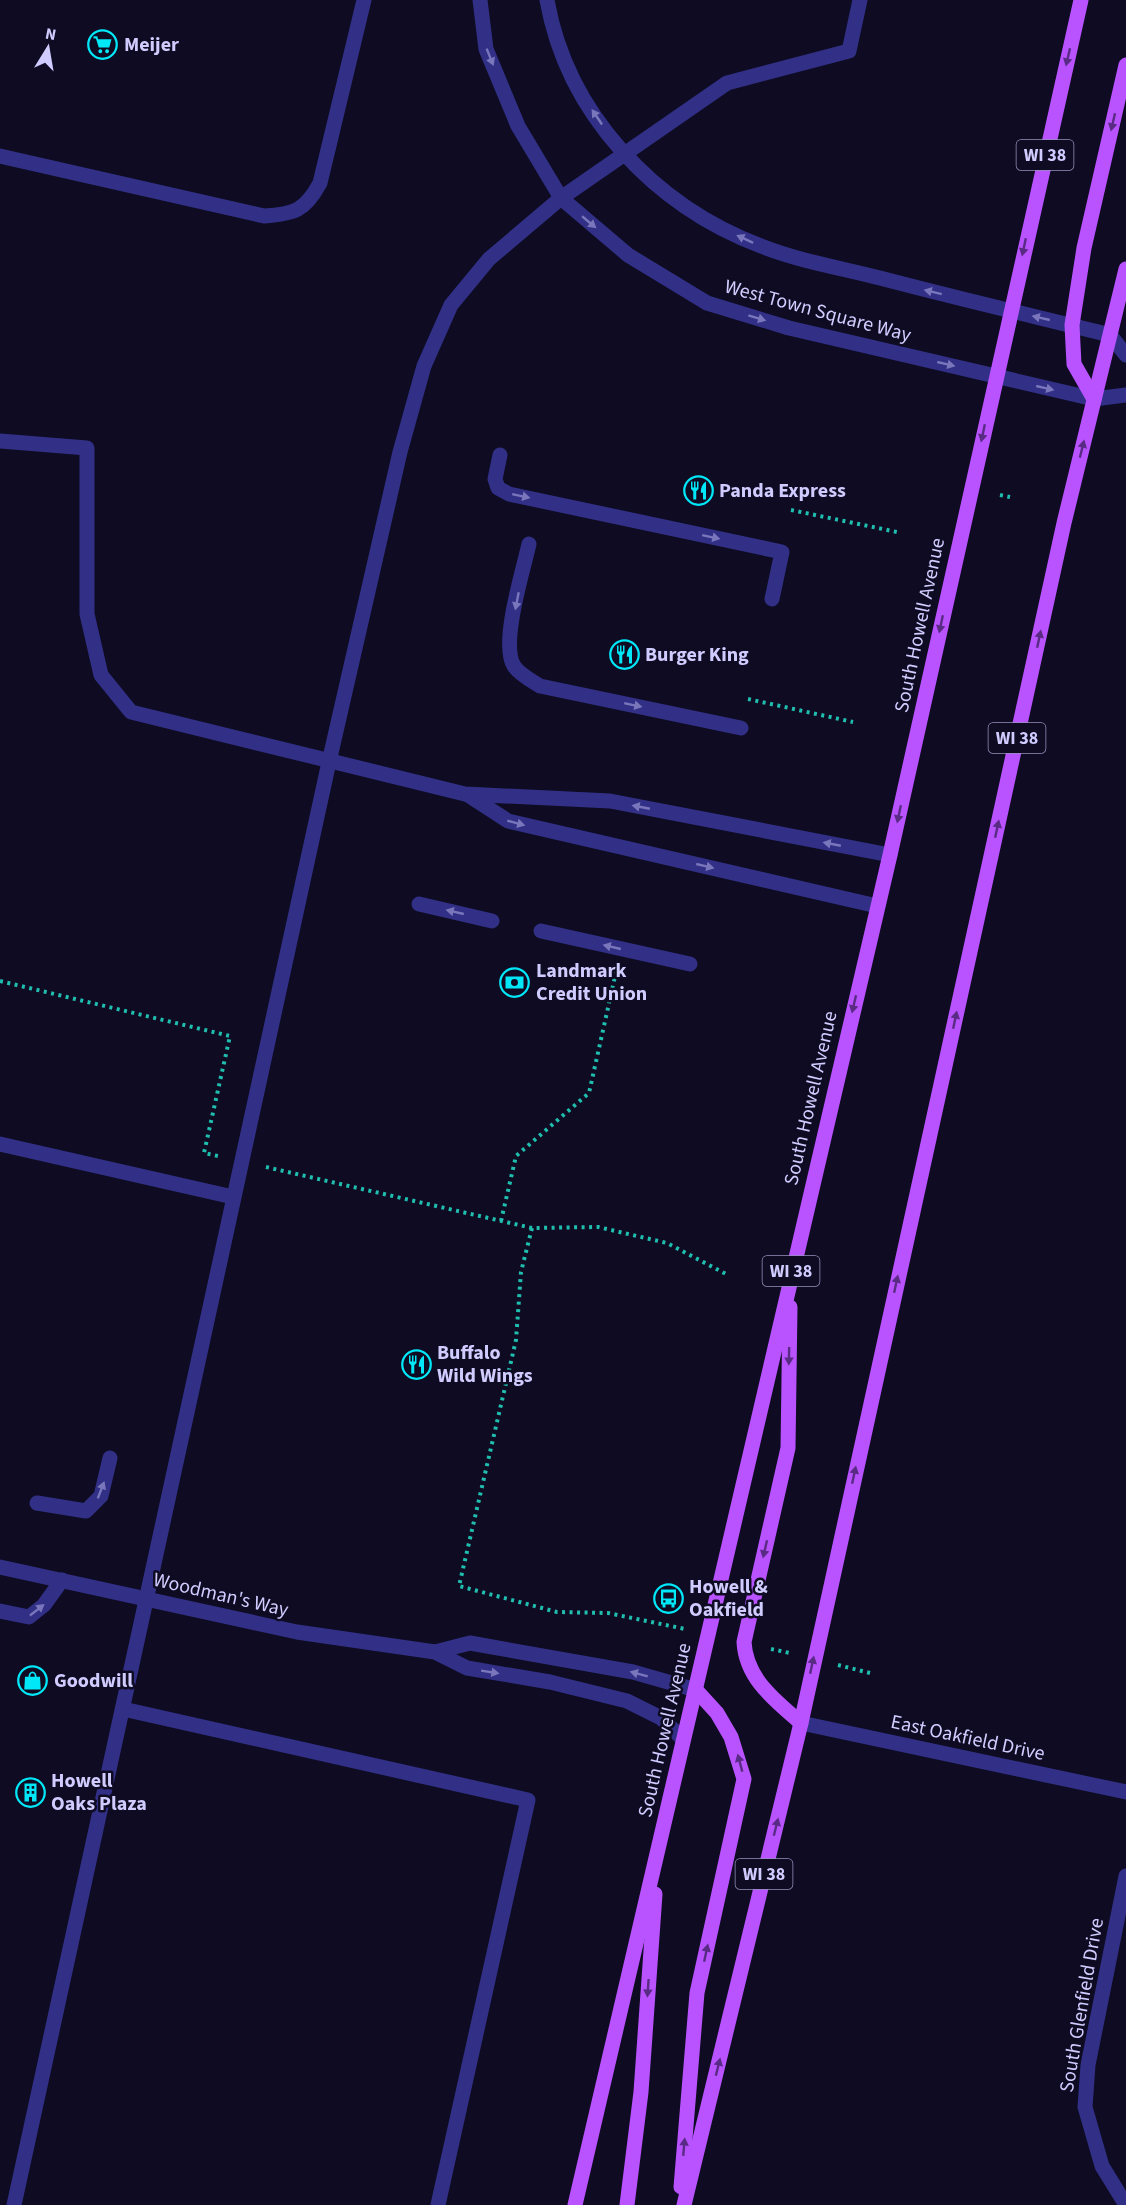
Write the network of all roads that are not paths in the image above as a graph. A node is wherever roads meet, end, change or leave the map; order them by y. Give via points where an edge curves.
1 (364, 0) edge
2 (480, 0) edge
3 (547, 0) edge
4 (860, 0) edge
5 (1082, 0) edge
6 (1126, 65) edge
7 (0, 156) edge
8 (624, 156) junction
9 (561, 198) junction
10 (1126, 269) edge
11 (1010, 311) junction
12 (1072, 326) junction
13 (1110, 335) junction
14 (1126, 355) edge
15 (995, 376) junction
16 (1126, 395) edge
17 (1094, 399) junction
18 (0, 441) edge
19 (500, 455) dead end
20 (529, 544) dead end
21 (772, 599) dead end
22 (741, 728) dead end
23 (328, 762) junction
24 (465, 794) junction
25 (890, 855) junction
26 (419, 904) dead end
27 (877, 906) junction
28 (492, 921) dead end
29 (541, 931) dead end
30 (690, 964) dead end
31 (0, 1144) edge
32 (233, 1197) junction
33 (790, 1277) junction
34 (110, 1458) dead end
35 (37, 1503) dead end
36 (0, 1567) edge
37 (62, 1580) junction
38 (147, 1599) junction
39 (0, 1611) edge
40 (435, 1652) junction
41 (696, 1690) junction
42 (123, 1709) junction
43 (801, 1723) junction
44 (683, 1739) junction
45 (1126, 1792) edge
46 (659, 1846) junction
47 (1126, 1876) edge
48 (14, 2205) edge
49 (438, 2205) edge
50 (575, 2205) edge
51 (627, 2205) edge
52 (679, 2205) edge
53 (684, 2205) edge
54 (1126, 2205) edge

1 - 7 street via 320,183 310,201 291,214 264,216
2 -> 9 street, West Town Square Way via 486,49 518,126
8 -> 3 street via 578,89 552,27
4 - 8 street via 849,51 727,83
5 -> 11 main road, South Howell Avenue / WI 38
6 -> 12 main road via 1084,248
8 - 9 street
11 -> 8 street via 762,247 707,221 660,190
9 -> 15 street, West Town Square Way via 628,255 707,303 789,328
9 - 23 street via 489,260 451,305 424,366 400,452
10 - 13 main road, WI 38
12 -> 11 street
11 - 15 main road, South Howell Avenue / WI 38
12 - 13 street
12 - 17 main road via 1074,364
13 - 14 street
13 - 17 main road, WI 38
15 -> 17 street, West Town Square Way
15 -> 25 main road, South Howell Avenue / WI 38
16 - 17 street
43 -> 17 main road, WI 38
18 - 23 street via 87,448 87,614 101,675 131,712
19 -> 21 street via 495,479 498,488 509,494 782,552
20 -> 22 street via 508,647 514,666 523,676 540,686
23 - 24 street
23 - 32 street
25 -> 24 street via 610,801
24 -> 27 street via 508,821
25 - 27 main road, South Howell Avenue / WI 38
28 -> 26 street
27 -> 33 main road, South Howell Avenue / WI 38
30 -> 29 street
31 - 32 street
32 - 38 street
33 - 41 main road, South Howell Avenue / WI 38
33 -> 43 main road via 788,1448 744,1642 745,1657 764,1691
35 -> 34 street via 86,1510 101,1496
36 - 37 street, Woodman's Way
37 - 38 street, Woodman's Way
39 -> 37 street via 29,1617 44,1605
38 - 40 street, Woodman's Way via 297,1632
38 - 42 street
41 -> 40 street, Woodman's Way via 633,1672 470,1643
40 -> 44 street, Woodman's Way via 467,1668 550,1682 627,1701 661,1718
41 - 44 main road, South Howell Avenue / WI 38
52 -> 41 main road via 697,1994 744,1779 731,1737 717,1713
42 - 48 street
42 - 49 street via 528,1800
43 - 45 street, East Oakfield Drive
53 -> 43 main road, WI 38
44 - 46 main road, South Howell Avenue / WI 38
46 - 50 main road, South Howell Avenue / WI 38
46 -> 51 main road via 640,2104
47 - 54 street, South Glenfield Drive via 1088,2065 1085,2107 1101,2166

